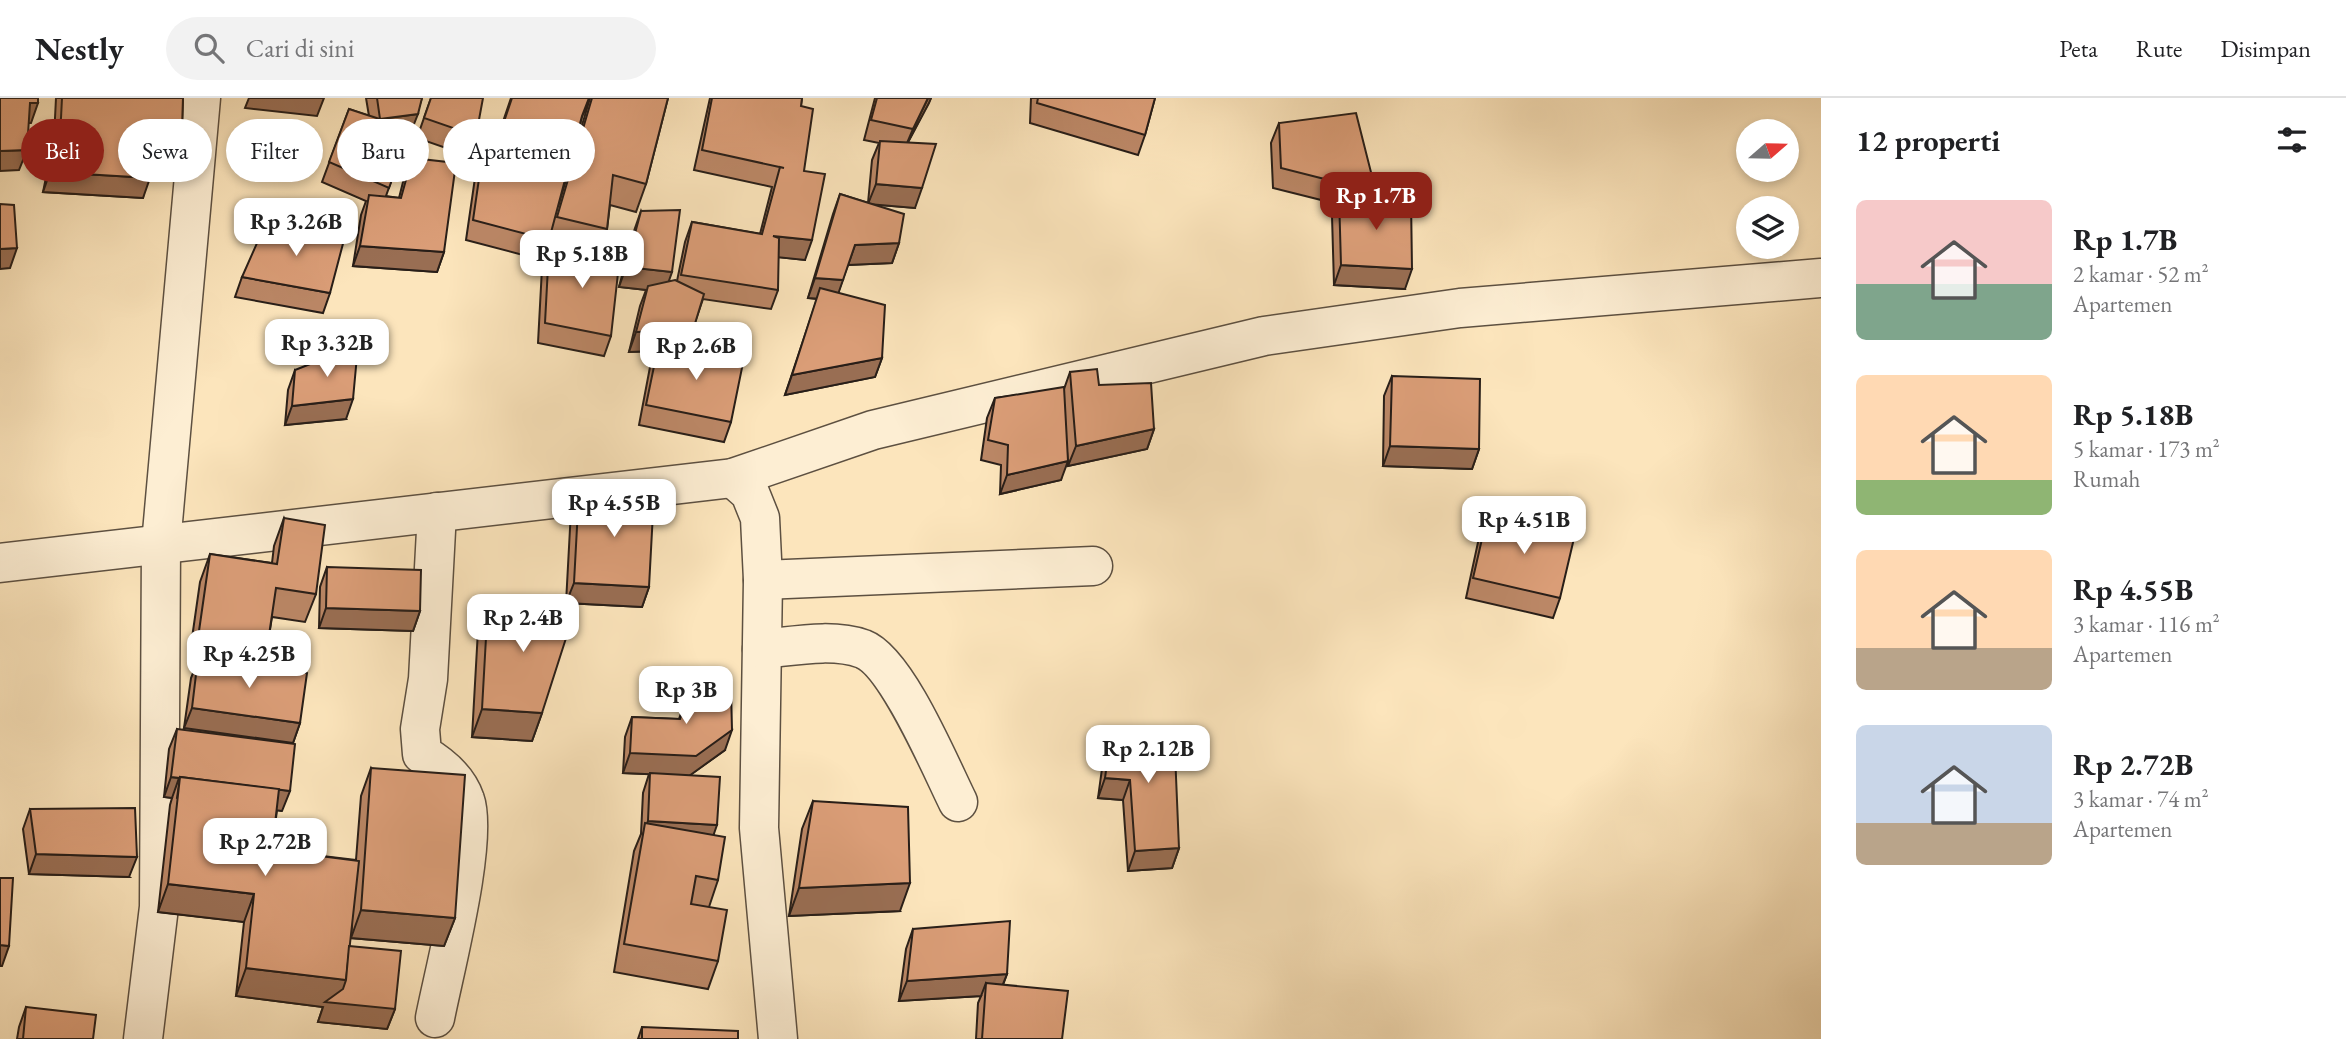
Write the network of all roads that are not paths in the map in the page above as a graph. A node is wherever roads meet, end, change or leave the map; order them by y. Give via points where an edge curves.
1 (201, 98) edge
2 (1821, 278) edge
3 (733, 478) junction
4 (437, 512) junction
5 (161, 544) junction
6 (0, 563) edge
7 (1093, 566) dead end
8 (763, 580) junction
9 (762, 649) junction
10 (958, 802) dead end
11 (435, 1018) dead end
12 (143, 1039) edge
13 (778, 1039) edge

1 - 5 street
2 - 3 street via 1460,308 1264,336 873,430
3 - 4 street
3 - 8 street via 750,493 760,518
4 - 5 street
4 - 11 street via 422,754 453,778 466,801 470,836
5 - 6 street
5 - 12 street via 159,906
7 - 8 street
8 - 9 street
9 - 10 street via 824,643 865,650 898,683
9 - 13 street via 759,828

